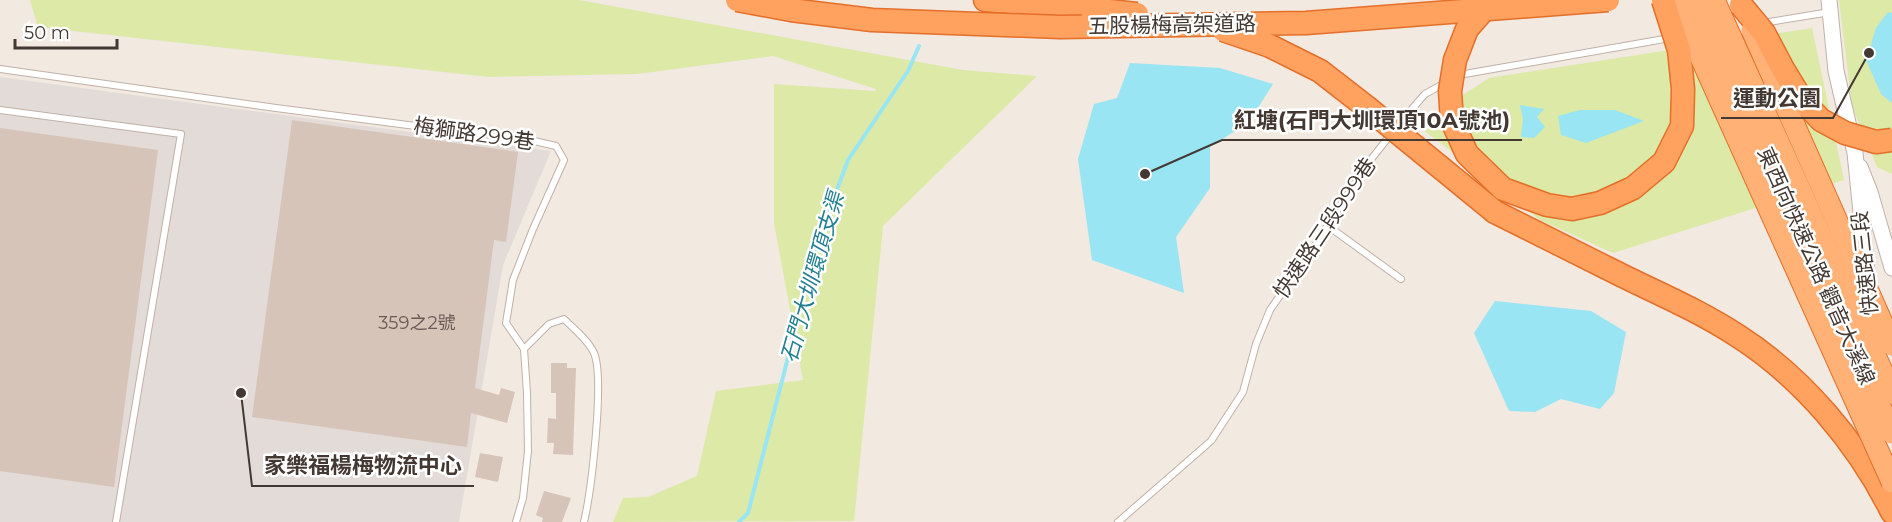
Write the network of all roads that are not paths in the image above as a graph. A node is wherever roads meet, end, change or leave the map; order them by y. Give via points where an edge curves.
1 (736, 0) edge
2 (985, 0) edge
3 (1492, 0) edge
4 (1608, 0) edge
5 (1663, 0) edge
6 (1675, 0) edge
7 (1696, 0) edge
8 (1714, 0) edge
9 (1830, 6) edge
10 (1742, 14) edge
11 (0, 69) edge
12 (0, 110) edge
13 (1892, 140) edge
14 (1854, 153) junction
15 (1495, 212) junction
16 (1328, 226) junction
17 (1892, 268) edge
18 (1401, 279) dead end
19 (1892, 345) edge
20 (524, 349) junction
21 (1892, 393) edge
22 (1892, 433) edge
23 (1892, 482) edge
24 (1892, 492) edge
25 (1892, 512) edge
26 (1892, 519) edge
27 (116, 522) edge
28 (516, 522) edge
29 (584, 522) edge
30 (1118, 522) edge

1 - 4 highway, 五股楊梅高架道路, bridge via 872,20 1060,27 1306,23
2 - 15 highway, bridge via 1180,19 1270,46 1320,71
3 - 5 highway, bridge via 1467,29 1455,60 1450,91 1452,120 1467,154 1503,189 1547,206 1572,209 1600,203 1634,188 1664,162 1682,126 1679,50
6 - 23 highway, bridge
7 - 22 highway, 東西向快速公路 觀音大溪線, bridge
8 - 21 highway, 東西向快速公路 觀音大溪線, bridge
9 - 10 lane, 快速路三段999巷
9 - 14 street via 1836,71
10 - 13 highway, bridge via 1764,33 1802,100 1821,120 1845,133 1876,142
10 - 16 lane, 快速路三段999巷 via 1462,73 1425,94 1404,117 1365,167
10 - 19 highway, bridge
11 - 20 lane, 梅獅路299巷 via 287,110 522,138 556,147 564,160 513,280 506,323
12 - 27 lane via 181,134
14 - 17 street, 快速路三段
14 - 24 street, 快速路三段 via 1866,252 1882,468
15 - 25 highway via 1690,308 1772,361 1802,386 1831,419
15 - 26 highway via 1550,249 1728,348 1793,397
16 - 18 lane
16 - 30 lane, 快速路三段999巷 via 1270,310 1243,392 1211,441
20 - 28 lane, 梅獅路299巷 via 528,451
20 - 29 lane via 549,324 564,319 594,353 598,390

